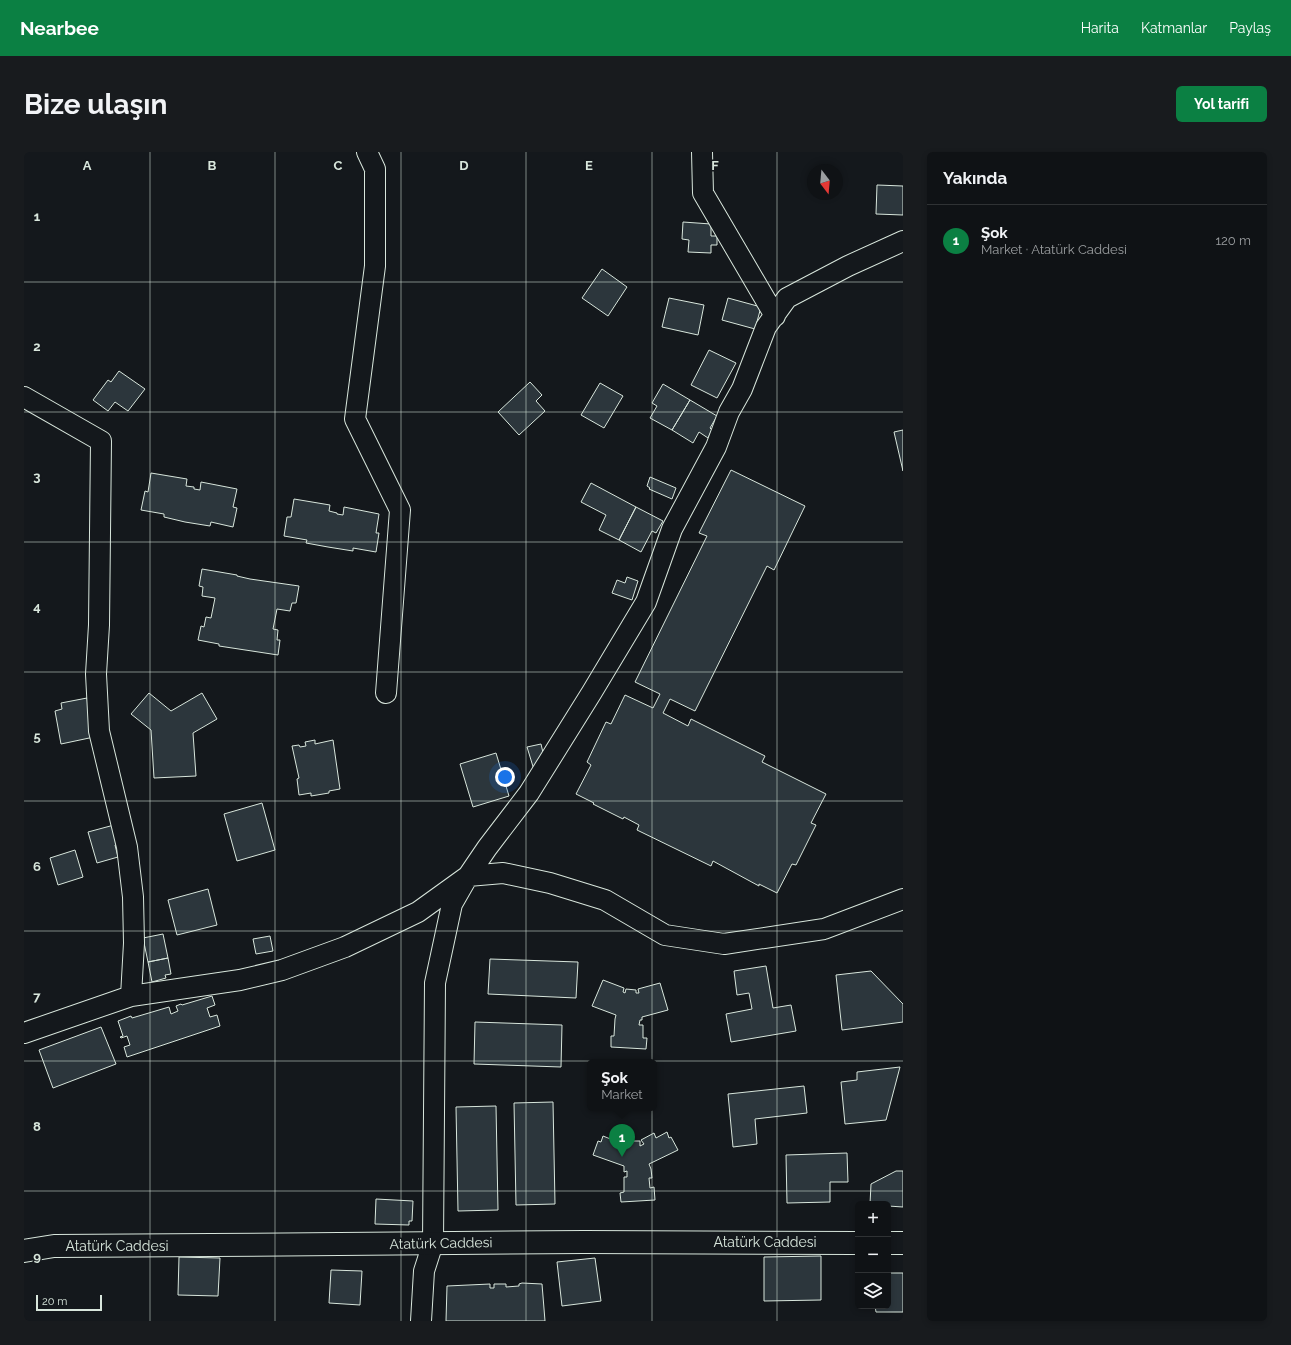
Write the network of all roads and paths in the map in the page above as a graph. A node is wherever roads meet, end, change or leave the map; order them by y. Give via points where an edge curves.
1 (367, 152) edge
2 (702, 152) edge
3 (903, 241) edge
4 (774, 316) junction
5 (24, 397) edge
6 (386, 693) dead end
7 (468, 876) junction
8 (903, 899) edge
9 (131, 996) junction
10 (24, 1033) edge
11 (433, 1243) junction
12 (855, 1243) edge
13 (891, 1243) edge
14 (903, 1243) edge
15 (24, 1251) edge
16 (420, 1321) edge

1 - 6 street via 375,169 375,266 355,419 400,510
2 - 4 street via 703,193
3 - 4 street via 787,298
4 - 7 street via 766,327 716,447 672,529 646,602 533,787
5 - 9 street via 101,442 96,674 99,731 127,847 133,897
7 - 8 street via 503,873 550,883 605,900 665,935 724,944 824,929
7 - 9 street via 418,912 345,947 282,970 240,980
7 - 11 street via 452,904 435,983
9 - 10 street
11 - 12 street, Atatürk Caddesi
11 - 15 street, Atatürk Caddesi via 54,1246
11 - 16 street via 424,1271
13 - 14 street

